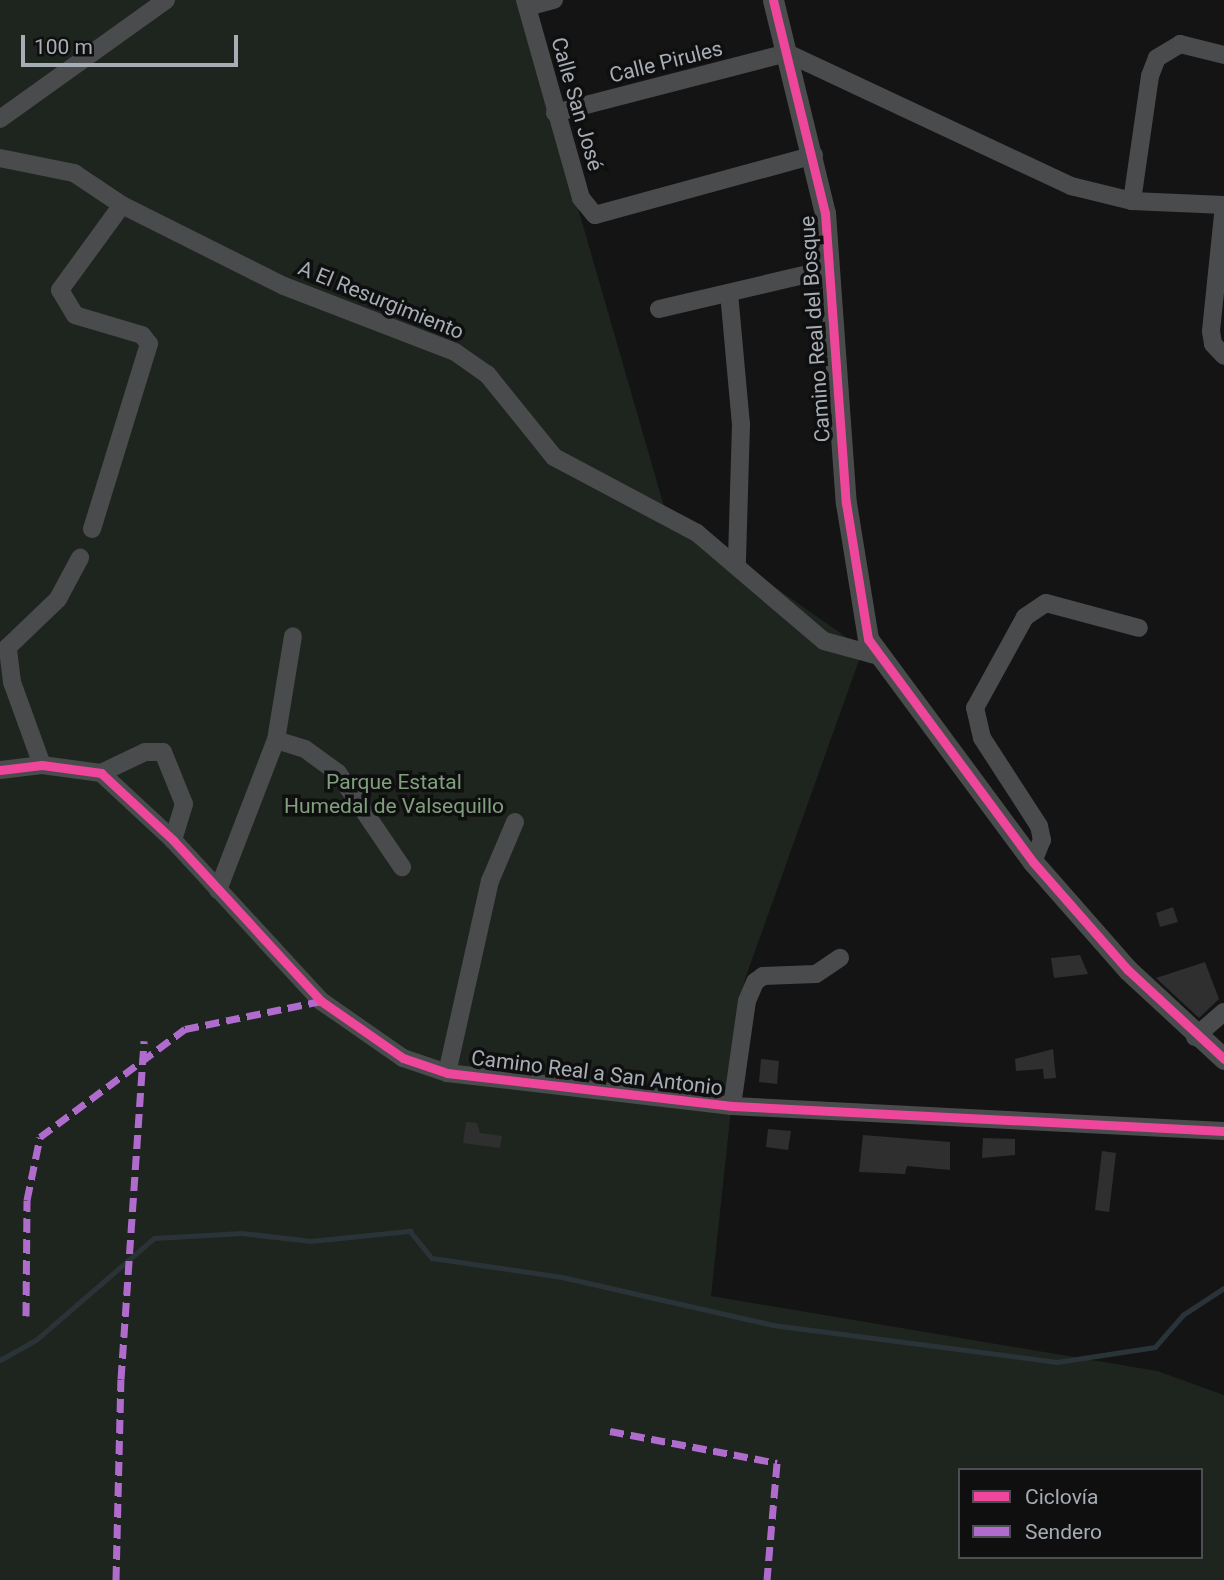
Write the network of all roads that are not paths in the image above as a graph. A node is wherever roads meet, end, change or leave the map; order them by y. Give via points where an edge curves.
1 (166, 0) edge
2 (554, 0) edge
3 (773, 0) edge
4 (526, 4) edge
5 (787, 53) junction
6 (1224, 55) edge
7 (555, 113) junction
8 (0, 118) edge
9 (814, 155) junction
10 (0, 158) edge
11 (1132, 201) junction
12 (122, 205) junction
13 (830, 270) junction
14 (729, 293) junction
15 (659, 309) dead end
16 (1224, 356) edge
17 (92, 529) dead end
18 (80, 558) dead end
19 (737, 562) junction
20 (1139, 628) dead end
21 (293, 636) dead end
22 (879, 656) junction
23 (276, 740) junction
24 (42, 765) junction
25 (0, 770) edge
26 (101, 773) junction
27 (515, 822) dead end
28 (173, 839) junction
29 (1033, 862) junction
30 (402, 867) dead end
31 (218, 890) junction
32 (840, 958) dead end
33 (1224, 1012) edge
34 (1195, 1037) junction
35 (1224, 1059) edge
36 (447, 1073) junction
37 (732, 1106) junction
38 (1224, 1131) edge

1 - 8 street
2 - 4 street
3 - 5 street, Camino Real del Bosque
4 - 7 street, Calle San José
5 - 7 street, Calle Pirules
5 - 9 street, Camino Real del Bosque
5 - 11 street via 1040,173 1104,197
6 - 11 street via 1180,44 1157,58 1150,76
7 - 9 street, Calle San José via 581,198 595,215
9 - 13 street, Camino Real del Bosque
10 - 12 street, A El Resurgimiento via 74,173
11 - 16 street via 1224,205 1212,331 1213,344
12 - 17 street via 60,290 75,315 142,335 149,344
12 - 19 street, A El Resurgimiento via 284,286 478,365 554,457 663,512
13 - 14 street
13 - 22 street, Camino Real del Bosque via 854,575 862,622
14 - 15 street
14 - 19 street via 741,424
18 - 24 street via 58,599 8,647 12,682
19 - 22 street, A El Resurgimiento via 824,641
20 - 29 street via 1046,603 1025,617 975,708 982,738 1040,826 1042,840
21 - 23 street
22 - 29 street
23 - 30 street via 305,749 338,773
23 - 31 street
24 - 25 street
24 - 26 street
26 - 28 street, Camino Real a San Antonio
26 - 28 street via 145,752 163,752 184,804
27 - 36 street via 490,881
28 - 31 street, Camino Real a San Antonio
29 - 34 street
31 - 36 street, Camino Real a San Antonio via 321,1001 393,1052
32 - 37 street via 816,974 763,976 755,982 747,1001
33 - 34 street
34 - 35 street
36 - 37 street, Camino Real a San Antonio
37 - 38 street, Camino Real a San Antonio

